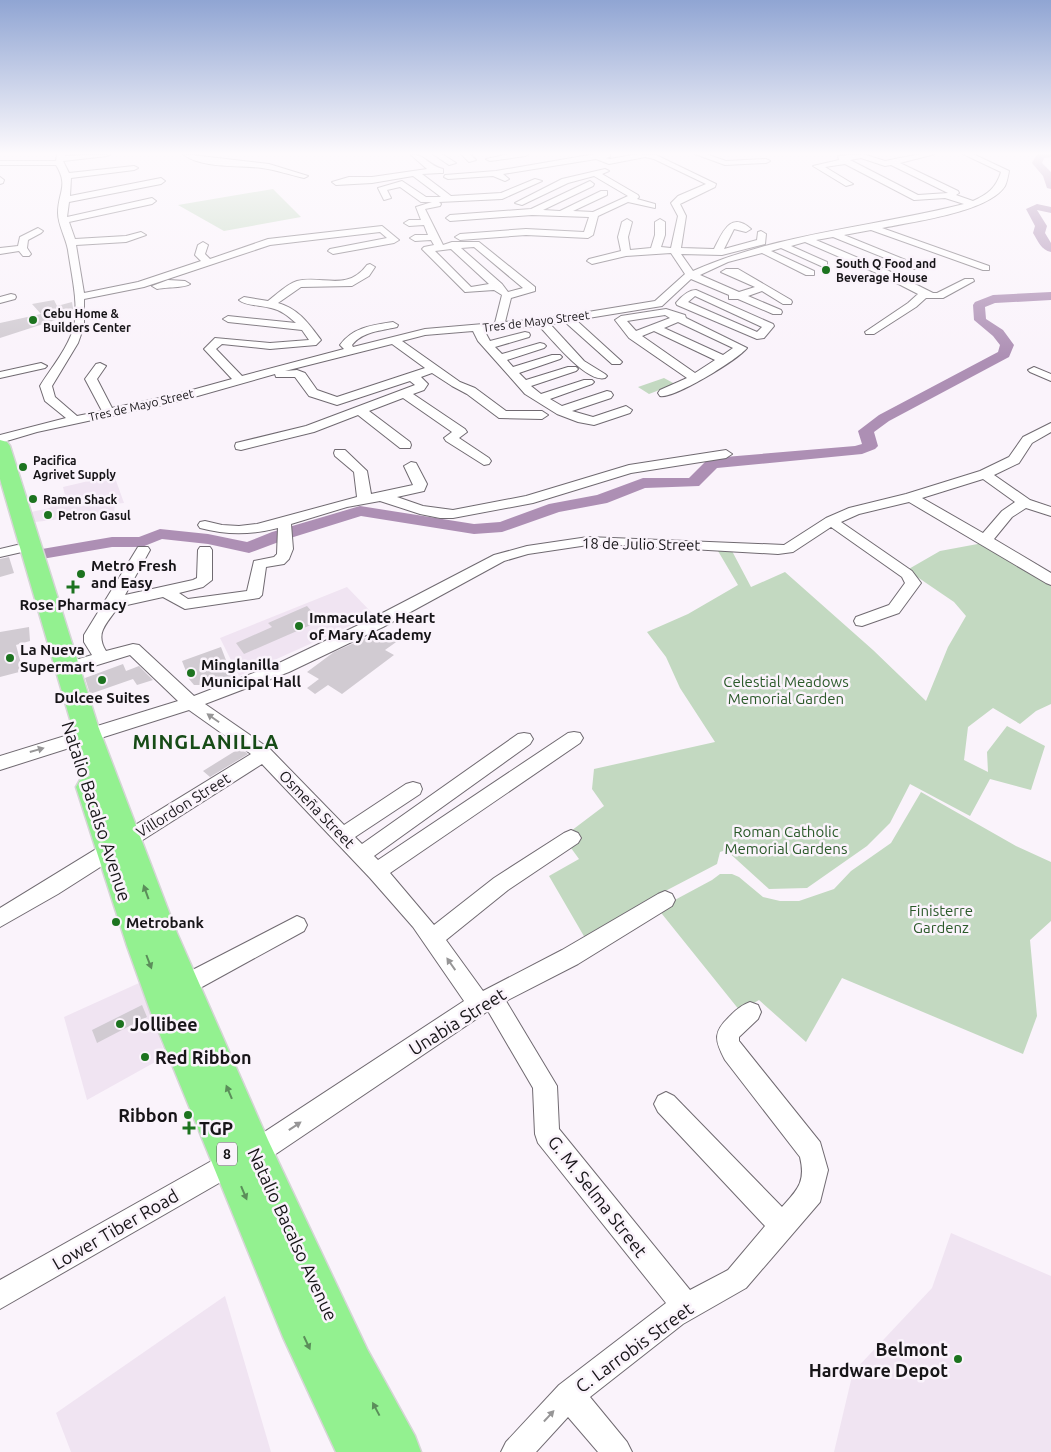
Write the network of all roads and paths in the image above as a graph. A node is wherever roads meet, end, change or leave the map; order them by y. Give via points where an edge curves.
1 (65, 222) edge
2 (427, 222) edge
3 (452, 222) edge
4 (592, 222) edge
5 (627, 222) dead end
6 (660, 222) dead end
7 (681, 222) edge
8 (894, 222) edge
9 (886, 223) junction
10 (591, 225) junction
11 (869, 226) junction
12 (455, 227) junction
13 (746, 228) dead end
14 (430, 229) junction
15 (38, 231) dead end
16 (761, 234) dead end
17 (834, 234) junction
18 (141, 235) dead end
19 (806, 239) junction
20 (462, 241) junction
21 (71, 242) junction
22 (203, 245) dead end
23 (452, 245) junction
24 (782, 245) junction
25 (439, 247) junction
26 (654, 250) junction
27 (762, 250) junction
28 (0, 251) edge
29 (333, 251) dead end
30 (720, 251) junction
31 (675, 252) junction
32 (626, 253) junction
33 (980, 255) dead end
34 (732, 258) junction
35 (592, 261) dead end
36 (208, 262) junction
37 (824, 264) dead end
38 (370, 267) dead end
39 (915, 267) dead end
40 (986, 268) dead end
41 (810, 273) dead end
42 (691, 275) junction
43 (969, 282) dead end
44 (185, 284) dead end
45 (498, 286) junction
46 (130, 288) junction
47 (924, 294) junction
48 (738, 295) junction
49 (506, 296) junction
50 (78, 297) junction
51 (11, 298) dead end
52 (0, 300) edge
53 (244, 300) dead end
54 (786, 302) dead end
55 (717, 303) junction
56 (270, 304) junction
57 (697, 311) junction
58 (776, 312) dead end
59 (567, 318) junction
60 (677, 318) junction
61 (228, 319) dead end
62 (542, 322) junction
63 (393, 325) dead end
64 (499, 325) junction
65 (307, 327) junction
66 (654, 327) junction
67 (476, 328) junction
68 (870, 332) dead end
69 (525, 335) dead end
70 (633, 336) junction
71 (393, 339) junction
72 (488, 345) junction
73 (270, 346) junction
74 (540, 346) dead end
75 (352, 352) junction
76 (556, 357) dead end
77 (500, 358) junction
78 (724, 360) junction
79 (616, 362) dead end
80 (41, 366) dead end
81 (100, 366) dead end
82 (279, 369) junction
83 (434, 369) junction
84 (572, 369) dead end
85 (1034, 370) dead end
86 (512, 371) junction
87 (0, 375) edge
88 (601, 376) dead end
89 (413, 377) junction
90 (695, 378) junction
91 (1051, 378) edge
92 (240, 380) junction
93 (588, 382) dead end
94 (223, 385) junction
95 (524, 385) junction
96 (664, 393) dead end
97 (405, 394) junction
98 (607, 395) dead end
99 (540, 398) junction
100 (360, 410) junction
101 (626, 410) dead end
102 (560, 411) junction
103 (109, 413) junction
104 (542, 415) dead end
105 (75, 420) junction
106 (1051, 427) edge
107 (0, 438) edge
108 (405, 445) dead end
109 (0, 446) edge
110 (241, 446) dead end
111 (340, 453) dead end
112 (726, 454) dead end
113 (484, 461) dead end
114 (411, 466) dead end
115 (985, 474) junction
116 (0, 492) edge
117 (911, 497) junction
118 (382, 498) junction
119 (365, 501) junction
120 (1025, 503) junction
121 (1051, 512) edge
122 (830, 522) junction
123 (205, 525) dead end
124 (285, 531) junction
125 (985, 541) junction
126 (143, 550) dead end
127 (205, 550) dead end
128 (8, 551) edge
129 (1051, 580) edge
130 (167, 592) junction
131 (113, 603) junction
132 (862, 621) dead end
133 (101, 657) junction
134 (68, 668) junction
135 (191, 703) junction
136 (81, 738) junction
137 (574, 738) dead end
138 (524, 739) dead end
139 (264, 754) junction
140 (0, 763) edge
141 (413, 789) dead end
142 (343, 836) junction
143 (571, 838) dead end
144 (118, 845) junction
145 (361, 855) junction
146 (377, 872) junction
147 (665, 900) dead end
148 (0, 918) edge
149 (297, 925) dead end
150 (433, 938) junction
151 (183, 986) junction
152 (485, 1000) junction
153 (750, 1012) dead end
154 (666, 1104) dead end
155 (243, 1158) junction
156 (782, 1226) junction
157 (0, 1295) edge
158 (686, 1306) junction
159 (569, 1395) junction
160 (359, 1452) edge
161 (399, 1452) edge
162 (516, 1452) edge
163 (617, 1452) edge

1 - 21 street
2 - 14 street
3 - 12 street
4 - 10 street
5 - 32 street via 622,237
6 - 26 street via 660,235
7 - 31 street
8 - 9 street, Tres de Mayo Street
9 - 11 street, Tres de Mayo Street
9 - 33 street
10 - 12 street via 523,222
10 - 20 street via 588,235 526,232
11 - 17 street, Tres de Mayo Street
11 - 40 street
12 - 20 street
13 - 30 street via 731,226
14 - 14 street via 412,231
14 - 25 street
15 - 28 street via 23,239 24,251
16 - 30 street via 762,242
17 - 19 street, Tres de Mayo Street
17 - 39 street
18 - 21 street via 122,240
19 - 24 street, Tres de Mayo Street
19 - 47 street via 885,273
20 - 23 street
20 - 49 street via 476,244 531,289
21 - 50 street
22 - 36 street via 200,255
23 - 25 street
23 - 45 street
24 - 27 street, Tres de Mayo Street
24 - 37 street
25 - 45 street via 427,249 468,290
26 - 31 street
26 - 32 street
27 - 34 street, Tres de Mayo Street
27 - 41 street
29 - 36 street via 394,240 382,229 284,239
30 - 31 street
30 - 34 street
31 - 42 street
32 - 35 street
34 - 42 street, Tres de Mayo Street
36 - 46 street
38 - 56 street via 348,284 299,284
42 - 48 street
42 - 59 street, Tres de Mayo Street via 658,304
43 - 47 street via 939,296
44 - 46 street
45 - 49 street
46 - 50 street
47 - 68 street
48 - 54 street via 758,285
48 - 55 street
48 - 58 street
49 - 64 street
50 - 105 street via 79,326 46,386 49,398
51 - 52 street
53 - 56 street
55 - 57 street
55 - 57 street via 695,293 681,302
55 - 57 street via 769,326 757,336
56 - 65 street via 281,306
57 - 60 street
59 - 62 street, Tres de Mayo Street
59 - 79 street
60 - 66 street
60 - 70 street via 665,312 620,319
60 - 78 street via 741,349
61 - 65 street
62 - 64 street, Tres de Mayo Street
62 - 88 street via 580,363
63 - 75 street via 354,337 347,344
64 - 67 street, Tres de Mayo Street
65 - 73 street via 316,340 312,343
66 - 70 street
66 - 78 street
67 - 71 street, Tres de Mayo Street via 426,332
67 - 72 street
69 - 72 street
70 - 90 street
71 - 75 street, Tres de Mayo Street
71 - 83 street
72 - 77 street
73 - 82 street
73 - 92 street via 219,340 213,345 212,353
74 - 77 street
75 - 82 street, Tres de Mayo Street
76 - 86 street
77 - 86 street
78 - 90 street
80 - 87 street
81 - 103 street via 91,379
82 - 92 street, Tres de Mayo Street
83 - 89 street
83 - 104 street via 503,415
84 - 95 street
85 - 91 street
86 - 95 street
89 - 94 street via 337,401 313,393 297,373
89 - 97 street via 422,384
90 - 96 street
92 - 94 street, Tres de Mayo Street
93 - 99 street
94 - 103 street, Tres de Mayo Street
95 - 99 street
97 - 100 street
97 - 113 street via 461,432 450,438
98 - 102 street
99 - 102 street
100 - 108 street
100 - 110 street via 310,429
101 - 102 street via 594,421
103 - 105 street, Tres de Mayo Street
105 - 107 street, Tres de Mayo Street
106 - 115 street, 18 de Julio Street via 1027,440 1014,460
109 - 134 highway, Natalio Bacalso Avenue / 8
111 - 119 street via 360,471
112 - 118 street via 628,469 528,500 453,514 420,510
114 - 118 street via 419,488
115 - 117 street, 18 de Julio Street
115 - 120 street
116 - 128 highway, Natalio Bacalso Avenue / 8
117 - 122 street, 18 de Julio Street via 854,511
117 - 125 street
118 - 119 street
119 - 124 street via 346,504
120 - 121 street
120 - 125 street via 1004,515
122 - 132 street via 908,574 913,583 894,609
122 - 135 street, 18 de Julio Street via 788,549 588,541 499,558 283,668
123 - 124 street via 228,531
124 - 130 street via 283,558 259,564 253,595 185,604
125 - 129 street
126 - 131 street
127 - 130 street via 204,580
128 - 136 highway, Natalio Bacalso Avenue / 8
130 - 131 street
131 - 133 street via 92,635 92,642
133 - 134 street, Osmeña Street
133 - 135 street, Osmeña Street via 133,649
134 - 136 highway, Natalio Bacalso Avenue / 8
135 - 136 street, 18 de Julio Street
139 -> 135 street, Osmeña Street
140 -> 136 street, 18 de Julio Street
136 - 144 highway, Natalio Bacalso Avenue / 8
137 - 146 street
138 - 145 street
139 - 142 street, Osmeña Street
139 - 144 street, Villordon Street
141 - 142 street
142 - 145 street, Osmeña Street
143 - 150 street via 501,884
144 - 148 street, Villordon Street
151 -> 144 highway, Natalio Bacalso Avenue / 8
144 -> 155 highway, Natalio Bacalso Avenue / 8 via 165,1005
145 - 146 street, Osmeña Street
146 - 150 street, Osmeña Street
147 - 152 street, Unabia Street via 570,956
149 - 151 street
152 -> 150 street, Osmeña Street
155 -> 151 highway, Natalio Bacalso Avenue / 8
155 -> 152 street, Unabia Street
152 - 158 street, G. M. Selma Street via 545,1086 547,1134
153 - 156 street, C. Larrobis Street via 728,1034 728,1042 811,1150 816,1165 811,1193
154 - 156 street
155 - 157 street, Lower Tiber Road
155 -> 160 highway, Natalio Bacalso Avenue / 8 via 298,1322
161 -> 155 highway, Natalio Bacalso Avenue / 8
156 - 158 street, C. Larrobis Street via 737,1278
158 - 159 street, C. Larrobis Street
162 -> 159 street, C. Larrobis Street
159 - 163 street

